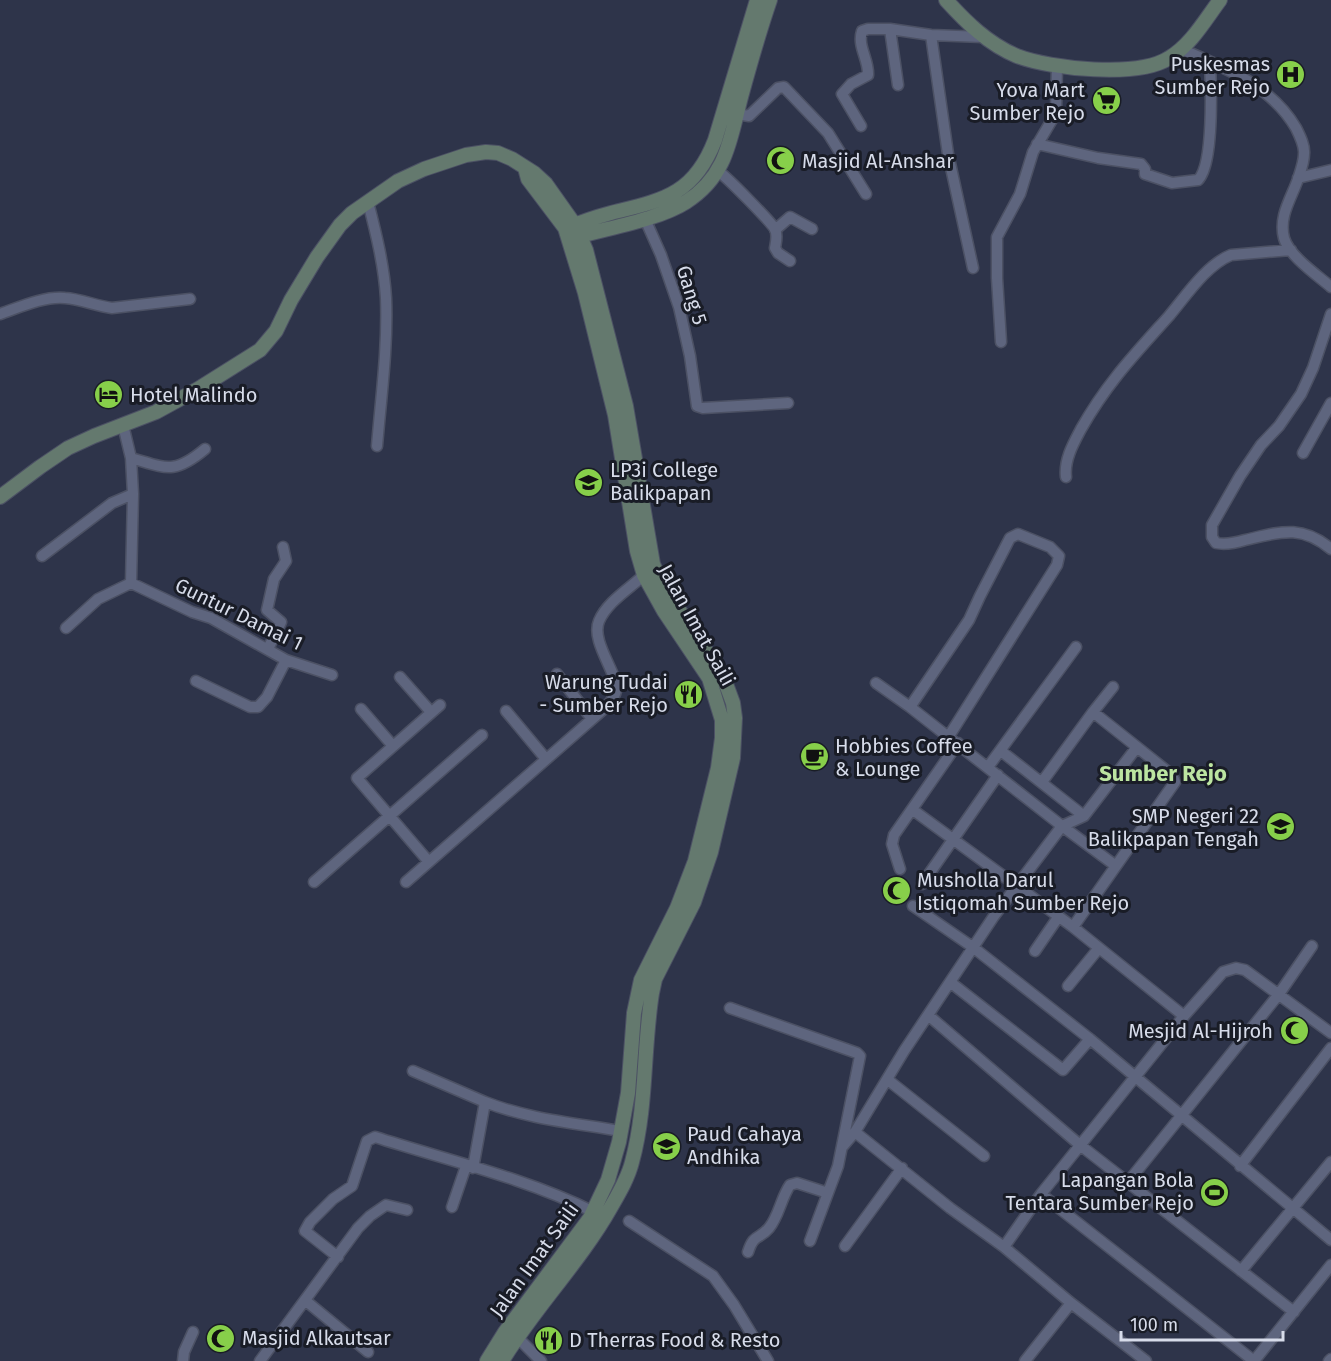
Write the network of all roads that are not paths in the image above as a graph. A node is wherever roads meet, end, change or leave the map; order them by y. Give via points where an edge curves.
1 (757, 0) edge
2 (770, 0) edge
3 (945, 0) edge
4 (1220, 0) edge
5 (890, 29) junction
6 (931, 34) junction
7 (983, 37) junction
8 (1181, 50) junction
9 (1210, 62) junction
10 (1058, 65) junction
11 (898, 85) dead end
12 (737, 114) junction
13 (861, 126) dead end
14 (1037, 144) junction
15 (1331, 170) edge
16 (718, 171) junction
17 (1299, 178) junction
18 (866, 194) dead end
19 (368, 202) junction
20 (645, 219) junction
21 (812, 229) dead end
22 (775, 230) junction
23 (572, 232) junction
24 (1291, 250) junction
25 (790, 261) dead end
26 (973, 268) dead end
27 (1331, 287) edge
28 (190, 299) dead end
29 (0, 314) edge
30 (1331, 314) edge
31 (1001, 342) dead end
32 (788, 403) dead end
33 (1331, 403) edge
34 (123, 425) junction
35 (377, 446) dead end
36 (205, 448) dead end
37 (1303, 453) dead end
38 (131, 458) junction
39 (1066, 477) dead end
40 (133, 494) junction
41 (0, 497) edge
42 (283, 547) dead end
43 (1331, 549) edge
44 (42, 556) dead end
45 (644, 575) junction
46 (131, 583) junction
47 (66, 628) dead end
48 (1076, 647) dead end
49 (268, 649) junction
50 (286, 660) junction
51 (557, 674) dead end
52 (332, 675) dead end
53 (400, 677) dead end
54 (196, 681) dead end
55 (876, 683) dead end
56 (1113, 687) dead end
57 (910, 706) junction
58 (361, 710) dead end
59 (506, 711) dead end
60 (1093, 712) junction
61 (592, 719) junction
62 (482, 735) dead end
63 (953, 740) junction
64 (393, 746) junction
65 (1137, 747) junction
66 (1001, 751) junction
67 (546, 759) junction
68 (988, 767) junction
69 (998, 775) junction
70 (1042, 782) junction
71 (913, 810) junction
72 (390, 816) junction
73 (1084, 816) junction
74 (1062, 826) junction
75 (953, 839) junction
76 (429, 862) junction
77 (1116, 866) junction
78 (900, 869) dead end
79 (314, 882) dead end
80 (406, 882) dead end
81 (922, 884) dead end
82 (1018, 885) junction
83 (913, 906) dead end
84 (1059, 916) junction
85 (1073, 927) junction
86 (672, 932) junction
87 (1312, 946) dead end
88 (974, 948) junction
89 (1099, 948) junction
90 (1035, 951) dead end
91 (950, 982) junction
92 (1068, 986) dead end
93 (1279, 994) junction
94 (730, 1008) dead end
95 (928, 1015) junction
96 (1184, 1016) junction
97 (1331, 1033) edge
98 (1090, 1039) junction
99 (1331, 1048) edge
100 (413, 1071) dead end
101 (1136, 1077) junction
102 (888, 1080) junction
103 (485, 1102) junction
104 (1183, 1116) junction
105 (621, 1131) junction
106 (855, 1132) junction
107 (1080, 1145) junction
108 (843, 1146) junction
109 (984, 1156) dead end
110 (1331, 1162) edge
111 (1240, 1166) junction
112 (470, 1167) junction
113 (902, 1168) junction
114 (1128, 1182) junction
115 (828, 1193) junction
116 (1041, 1194) junction
117 (452, 1207) dead end
118 (1293, 1209) junction
119 (407, 1210) dead end
120 (594, 1212) junction
121 (629, 1221) dead end
122 (1331, 1240) edge
123 (810, 1241) dead end
124 (845, 1246) dead end
125 (1004, 1247) junction
126 (748, 1252) dead end
127 (340, 1255) junction
128 (1331, 1265) edge
129 (1241, 1272) junction
130 (306, 1301) junction
131 (1071, 1303) junction
132 (1294, 1312) junction
133 (193, 1332) dead end
134 (517, 1337) junction
135 (368, 1352) dead end
136 (183, 1361) edge
137 (260, 1361) edge
138 (487, 1361) edge
139 (502, 1361) edge
140 (541, 1361) edge
141 (768, 1361) edge
142 (1025, 1361) edge
143 (1146, 1361) edge
144 (1254, 1361) edge

1 - 23 main road via 715,140 699,172 683,188 660,201 594,218
2 - 12 main road
3 - 7 main road
4 - 8 main road
5 - 6 street
5 - 11 street
5 - 13 street via 862,32 868,75 851,84 843,94
6 - 7 street
6 - 26 street via 948,154
7 - 10 main road via 1016,55
8 - 9 street
8 - 10 main road via 1167,60 1126,70
9 - 14 street via 1212,126 1203,173 1198,180 1172,183 1145,174 1141,165
9 - 17 street via 1236,73 1280,104 1300,136 1305,153
10 - 14 street via 1056,113
12 - 16 main road
12 - 18 street via 749,116 778,88 784,87 828,133
14 - 31 street via 1020,194 997,237
15 - 17 street
16 - 20 main road via 685,202
16 - 22 street
17 - 24 street via 1287,202 1284,221 1284,238
19 - 23 main road via 424,169 466,155 498,153 525,168 528,179
19 - 34 main road via 340,225 291,300 276,331 260,350 156,412
19 - 35 street via 386,300
20 - 23 main road via 597,231
20 - 32 street, Gang 5 via 679,307 695,404 699,408
21 - 22 street via 790,217
22 - 25 street via 775,248
23 - 45 main road, Jalan Imat Saili via 623,453
23 - 86 main road, Jalan Imat Saili via 586,250 626,406 653,564 716,666 733,703 733,758 711,852 702,882
24 - 27 street
24 - 39 street via 1231,255 1206,274 1126,362 1098,399 1071,450
28 - 29 street via 103,308 67,297 52,298
30 - 43 street via 1301,394 1261,445 1212,525 1216,543 1284,532 1317,538
33 - 37 street
34 - 38 street
34 - 41 main road via 68,448
36 - 38 street via 191,460 171,468
38 - 40 street
40 - 44 street via 112,503
40 - 46 street
42 - 49 street via 285,561 274,579 267,610 281,622
45 - 61 street via 606,609 597,623 597,635 616,691
45 - 86 main road, Jalan Imat Saili via 708,678 722,720 721,751 702,836
46 - 47 street via 98,599
46 - 49 street, Guntur Damai 1 via 212,618
48 - 66 street
49 - 50 street, Guntur Damai 1
50 - 52 street, Guntur Damai 1
50 - 54 street via 258,707 250,707
51 - 61 street
53 - 64 street via 435,709
55 - 57 street
56 - 60 street
57 - 63 street
57 - 63 street via 969,620 1010,538 1018,534 1050,547 1059,556 1057,565
58 - 64 street
59 - 67 street
60 - 65 street
60 - 70 street
61 - 67 street
62 - 72 street
63 - 68 street
63 - 71 street
64 - 72 street via 357,778
65 - 73 street
65 - 77 street via 1172,775 1175,782
66 - 68 street
66 - 70 street
67 - 76 street
68 - 69 street
69 - 74 street
69 - 75 street
70 - 73 street
71 - 75 street
71 - 78 street via 893,839
72 - 76 street
72 - 79 street
73 - 74 street
74 - 77 street
74 - 82 street
75 - 81 street
75 - 82 street
76 - 80 street
77 - 85 street
82 - 84 street
82 - 88 street
83 - 88 street
84 - 85 street
84 - 90 street
85 - 89 street
86 - 105 main road, Jalan Imat Saili via 647,965 637,995
86 - 134 main road, Jalan Imat Saili via 652,993 640,1123 632,1163 602,1222
87 - 93 street
88 - 91 street
88 - 98 street
89 - 92 street
89 - 96 street
91 - 95 street
91 - 98 street via 1063,1070
93 - 96 street via 1245,970 1232,969 1220,975
93 - 97 street
93 - 104 street
94 - 108 street via 858,1054
95 - 102 street
95 - 107 street
96 - 101 street
98 - 101 street
99 - 111 street
100 - 103 street
101 - 104 street
101 - 107 street
102 - 106 street
102 - 109 street
103 - 105 street via 538,1117
103 - 112 street
104 - 111 street
104 - 114 street
105 - 120 main road, Jalan Imat Saili via 608,1180
106 - 108 street
106 - 113 street
107 - 114 street
107 - 116 street
108 - 115 street
110 - 118 street
111 - 118 street
112 - 117 street
112 - 120 street via 545,1190
112 - 127 street via 370,1138 352,1186 333,1198 305,1231
113 - 124 street
113 - 125 street
114 - 129 street
115 - 123 street
115 - 126 street via 790,1185 772,1223 754,1238
116 - 125 street
116 - 144 street
118 - 122 street
118 - 129 street
119 - 127 street via 391,1205 380,1208 358,1228
120 - 138 main road, Jalan Imat Saili
121 - 141 street via 713,1276
125 - 131 street
127 - 130 street
128 - 132 street
129 - 132 street
130 - 135 street
130 - 137 street
131 - 142 street
131 - 143 street
132 - 144 street
133 - 136 street
134 - 139 main road, Jalan Imat Saili
134 - 140 street

